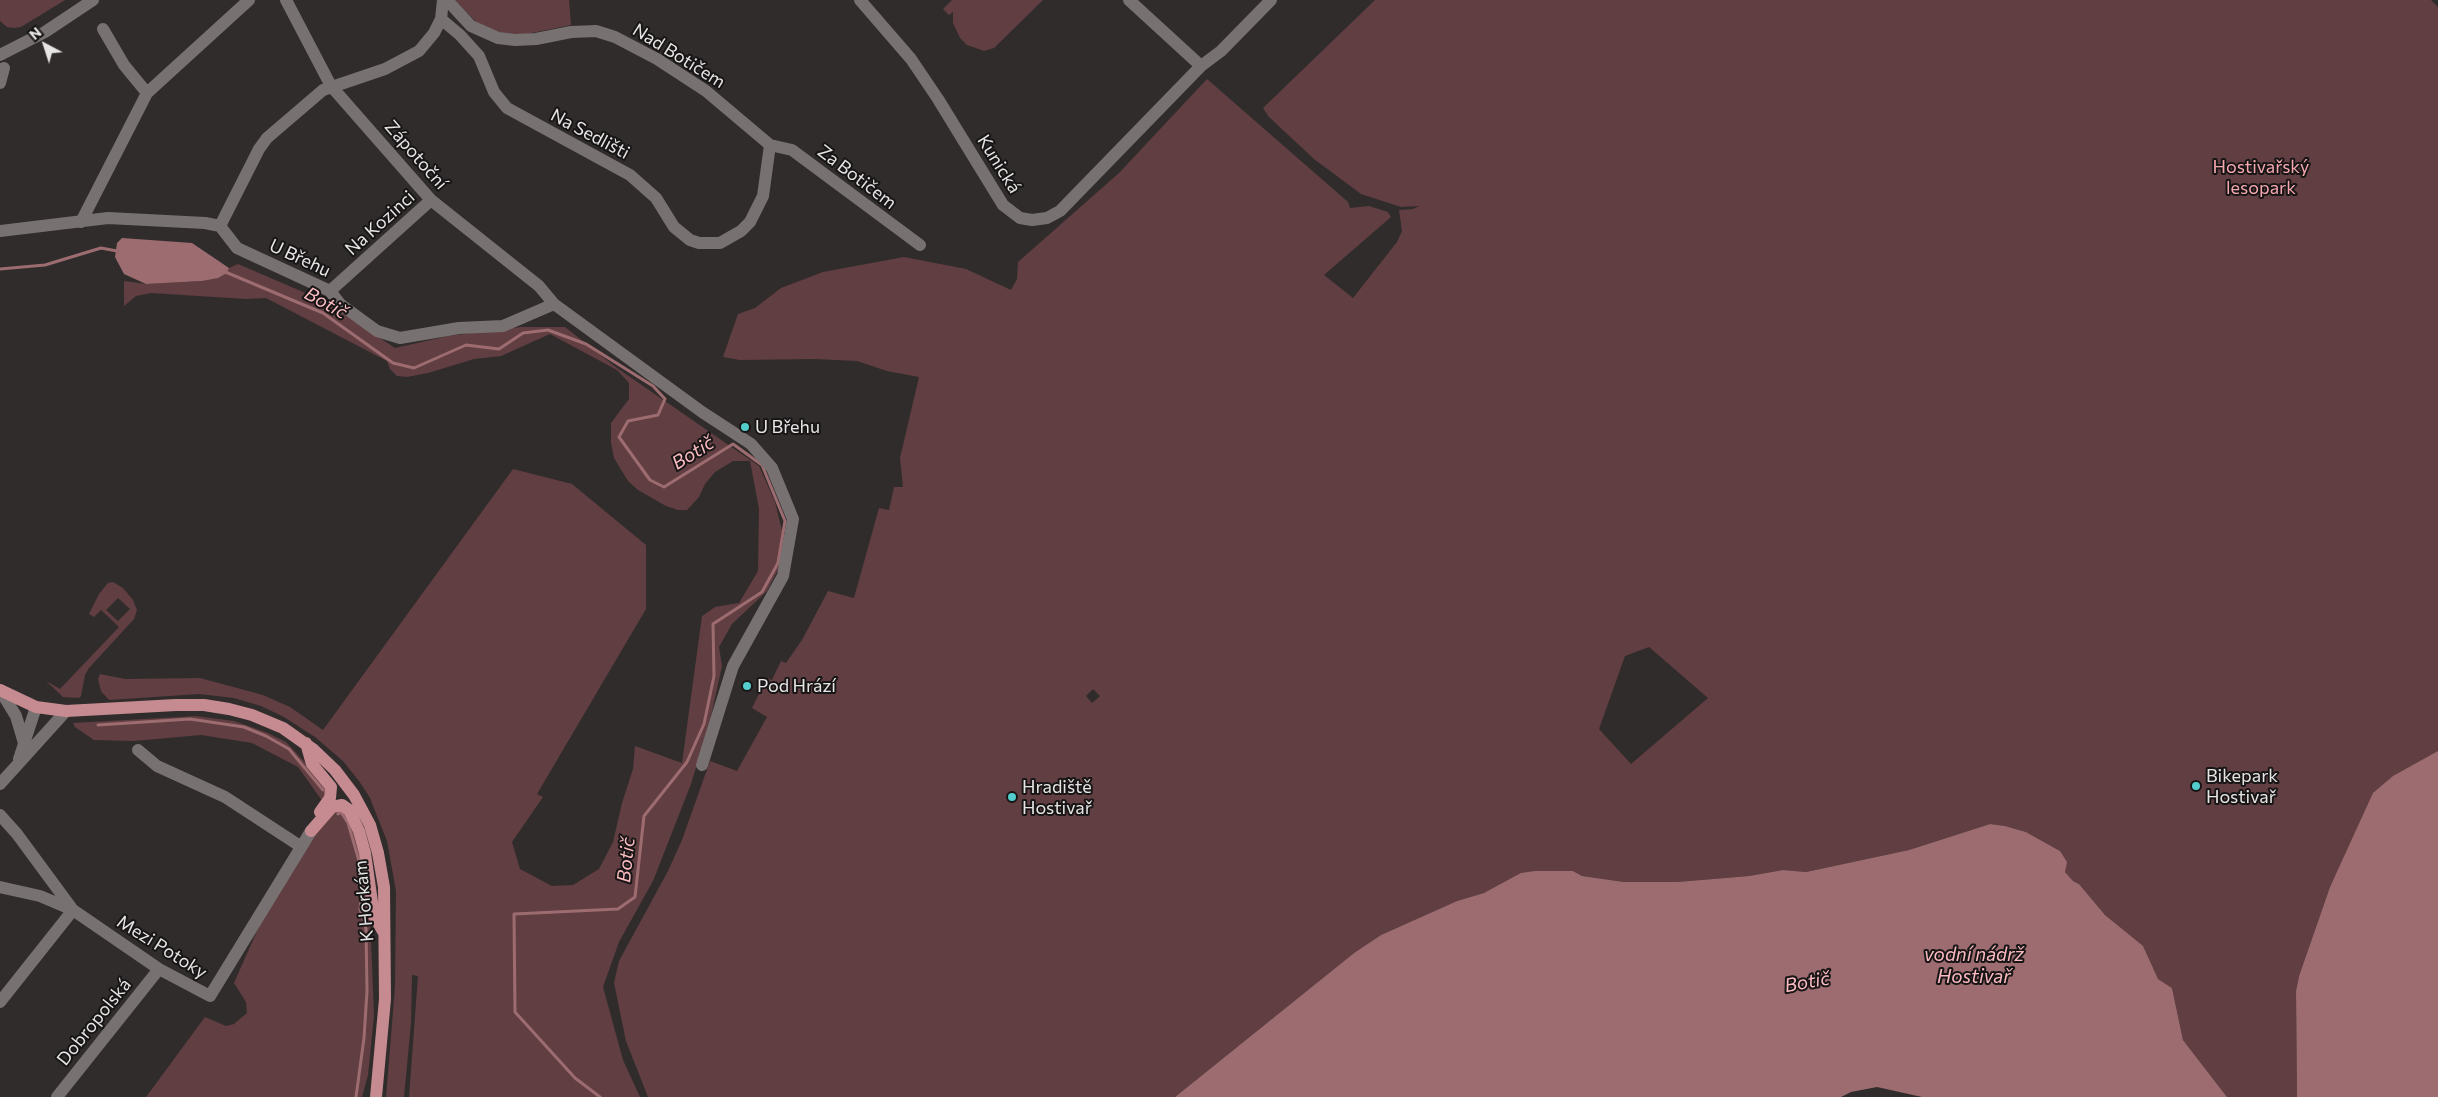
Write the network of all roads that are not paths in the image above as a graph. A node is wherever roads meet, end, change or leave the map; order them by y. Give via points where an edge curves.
1 (93, 0) edge
2 (249, 0) edge
3 (286, 0) edge
4 (442, 0) edge
5 (447, 0) edge
6 (860, 0) edge
7 (1129, 0) edge
8 (1271, 0) edge
9 (441, 19) junction
10 (104, 29) dead end
11 (0, 44) edge
12 (19, 45) junction
13 (0, 55) edge
14 (1201, 66) junction
15 (4, 68) dead end
16 (0, 83) edge
17 (331, 86) junction
18 (147, 93) junction
19 (770, 145) junction
20 (431, 200) junction
21 (80, 222) junction
22 (220, 226) junction
23 (0, 232) edge
24 (920, 245) dead end
25 (330, 291) junction
26 (554, 304) junction
27 (0, 690) edge
28 (36, 707) junction
29 (66, 711) junction
30 (24, 743) junction
31 (306, 743) junction
32 (138, 750) dead end
33 (18, 763) junction
34 (702, 765) dead end
35 (0, 784) edge
36 (0, 815) edge
37 (313, 828) junction
38 (300, 846) junction
39 (0, 887) edge
40 (72, 910) junction
41 (386, 935) junction
42 (159, 969) junction
43 (0, 1002) edge
44 (57, 1097) edge
45 (376, 1097) edge

1 - 12 street
2 - 18 street
3 - 17 street, Zápotoční
4 - 9 street
5 - 19 street, Nad Botičem via 471,26 498,38 536,39 596,31 615,37 657,59 706,91
6 - 14 street, Kunická via 911,59 1003,205 1026,219 1040,220 1060,211
7 - 14 street
8 - 14 street, Kunická via 1221,51
9 - 17 street via 427,42 408,58
9 - 19 street, Na Sedlišti via 479,56 494,92 507,108 630,175 656,198 674,227 690,240 720,243 741,232 757,211 763,196
10 - 18 street via 124,65
11 - 12 street
12 - 13 street
15 - 16 street
17 - 20 street, Zápotoční
17 - 22 street via 267,138
18 - 21 street
19 - 24 street, Za Botičem via 792,150
20 - 25 street, Na Kozinci
20 - 26 street, Zápotoční via 539,286
21 - 22 street via 108,218 205,222
21 - 23 street
22 - 25 street, U Břehu via 237,248
25 - 26 street, U Břehu via 340,304 377,331 400,338 459,328 503,326
26 - 34 street via 751,444 772,468 792,514 792,533 783,576 733,666
27 - 28 main road, K Horkám
27 - 30 street via 16,716
28 - 29 main road, K Horkám
28 - 30 street
29 - 31 main road, K Horkám via 204,705 267,720
29 - 33 street
30 - 33 street
31 - 37 main road via 312,764 331,789 330,798
31 - 41 main road, K Horkám via 345,782 370,825 384,887
32 - 38 street via 157,766 225,797
33 - 35 street
36 - 40 street, Mezi Potoky via 18,834
37 - 38 street
37 - 41 main road via 335,805 351,813 365,853 374,916
38 - 42 street, Mezi Potoky via 210,996
39 - 40 street, Mezi Potoky via 40,896
40 - 42 street, Mezi Potoky
40 - 43 street
41 - 45 main road, K Horkám via 385,999
42 - 44 street, Dobropolská

